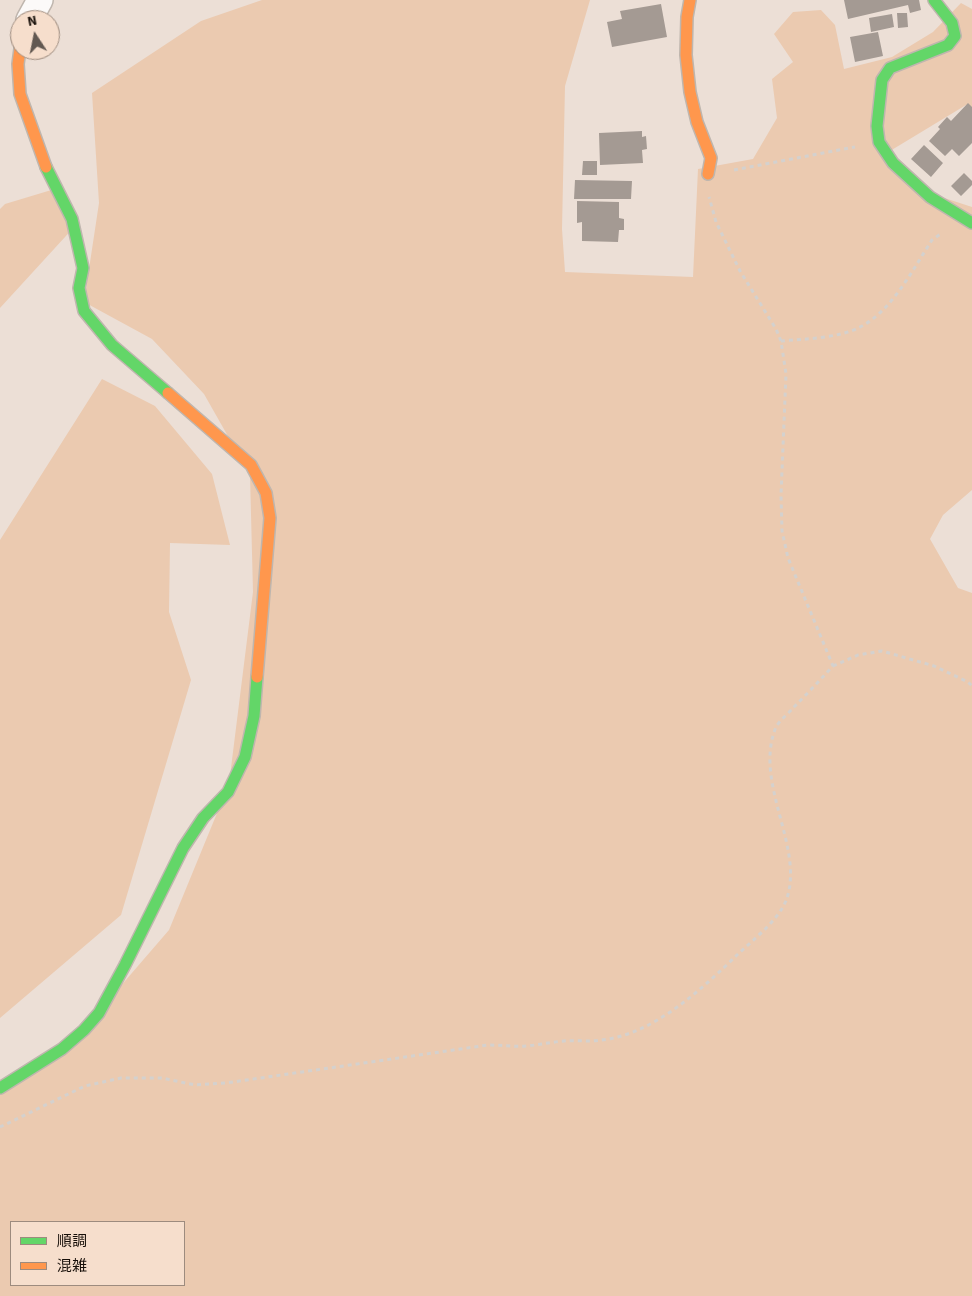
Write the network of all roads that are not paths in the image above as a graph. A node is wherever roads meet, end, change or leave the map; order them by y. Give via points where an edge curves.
1 (690, 0) edge
2 (934, 0) edge
3 (19, 60) edge
4 (708, 174) road end
5 (970, 222) edge
6 (0, 1088) edge

1 - 4 street via 686,55 690,92 711,158
2 - 5 street via 952,23 955,36 948,45 890,68 882,80 877,126 879,142 893,163 924,191
3 - 6 street via 20,94 48,171 72,219 83,268 79,288 84,311 112,345 251,465 266,493 270,518 254,716 245,757 228,792 203,818 183,848 99,1013 62,1049

